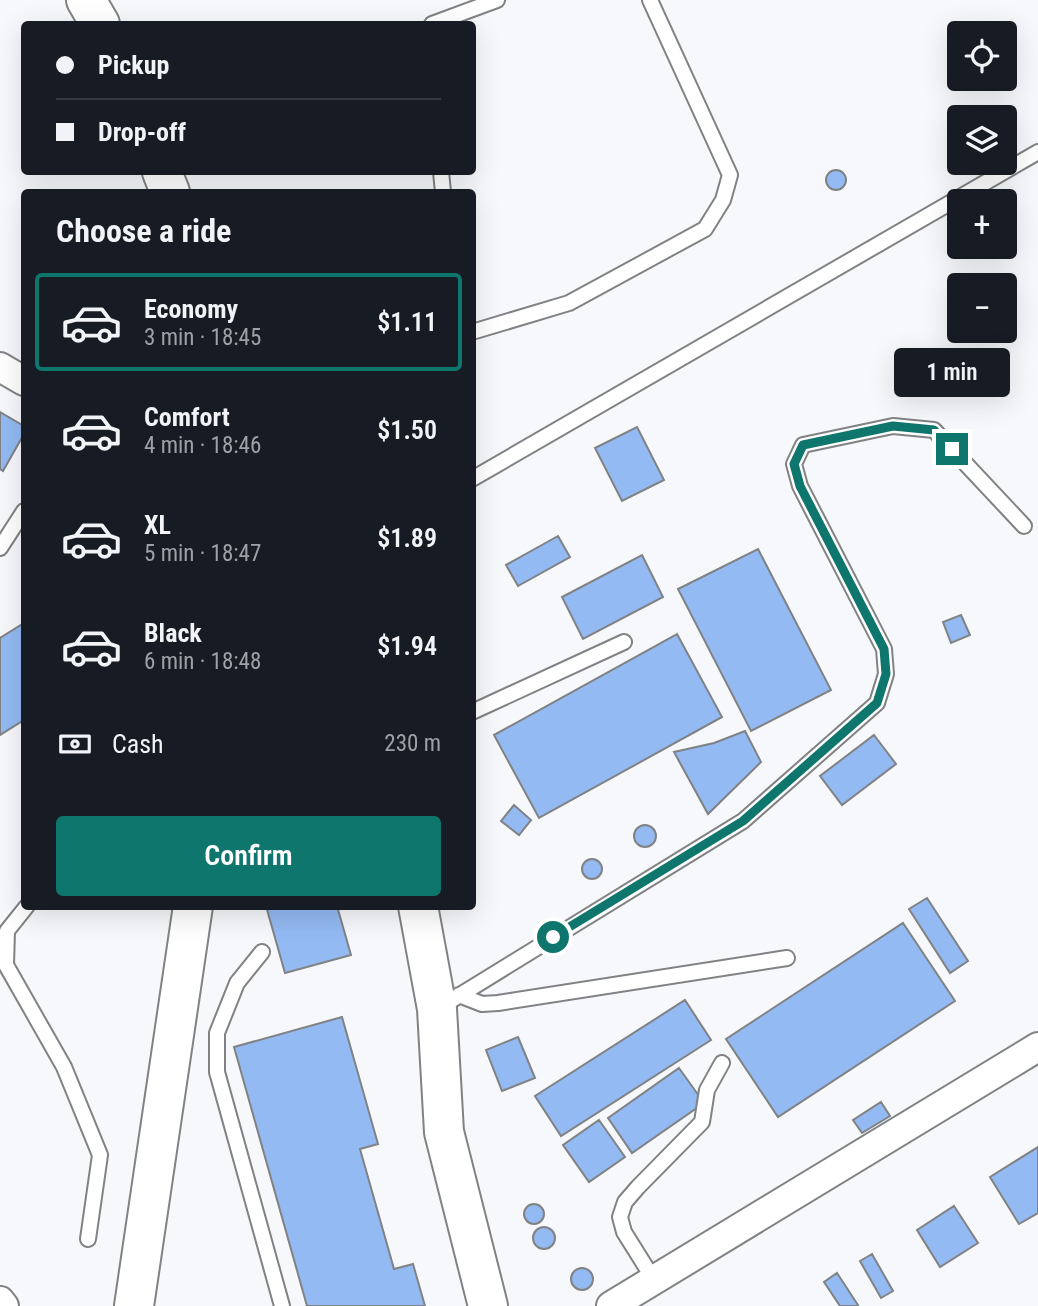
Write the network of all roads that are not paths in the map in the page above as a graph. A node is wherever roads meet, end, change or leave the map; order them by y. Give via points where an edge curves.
1 (86, 0) edge
2 (497, 0) edge
3 (650, 0) edge
4 (98, 21) edge
5 (440, 21) edge
6 (1038, 152) edge
7 (476, 331) edge
8 (0, 367) edge
9 (21, 379) edge
10 (476, 477) edge
11 (21, 516) edge
12 (1024, 526) dead end
13 (0, 548) edge
14 (624, 642) dead end
15 (476, 710) edge
16 (24, 910) edge
17 (192, 910) edge
18 (419, 910) edge
19 (261, 952) dead end
20 (787, 958) dead end
21 (448, 1002) junction
22 (1038, 1047) edge
23 (722, 1063) dead end
24 (88, 1239) dead end
25 (654, 1280) junction
26 (0, 1301) edge
27 (4, 1306) edge
28 (134, 1306) edge
29 (282, 1306) edge
30 (488, 1306) edge
31 (611, 1306) edge

1 - 4 main road
2 - 5 lane
3 - 7 lane via 730,175 723,200 705,229 569,303
6 - 10 lane
8 - 9 street
11 - 13 lane
12 - 21 lane via 934,430 893,426 803,445 794,464 800,486 884,649 886,674 877,703 743,821
14 - 15 lane
16 - 24 lane via 7,931 6,965 64,1067 100,1155
17 - 28 main road
18 - 21 main road
19 - 29 lane via 237,983 217,1033 217,1072
20 - 21 lane via 498,1003
21 - 30 main road via 444,1132
22 - 25 street
23 - 25 lane via 707,1090 702,1122 625,1202 620,1217 624,1233
25 - 31 street
26 - 27 street

